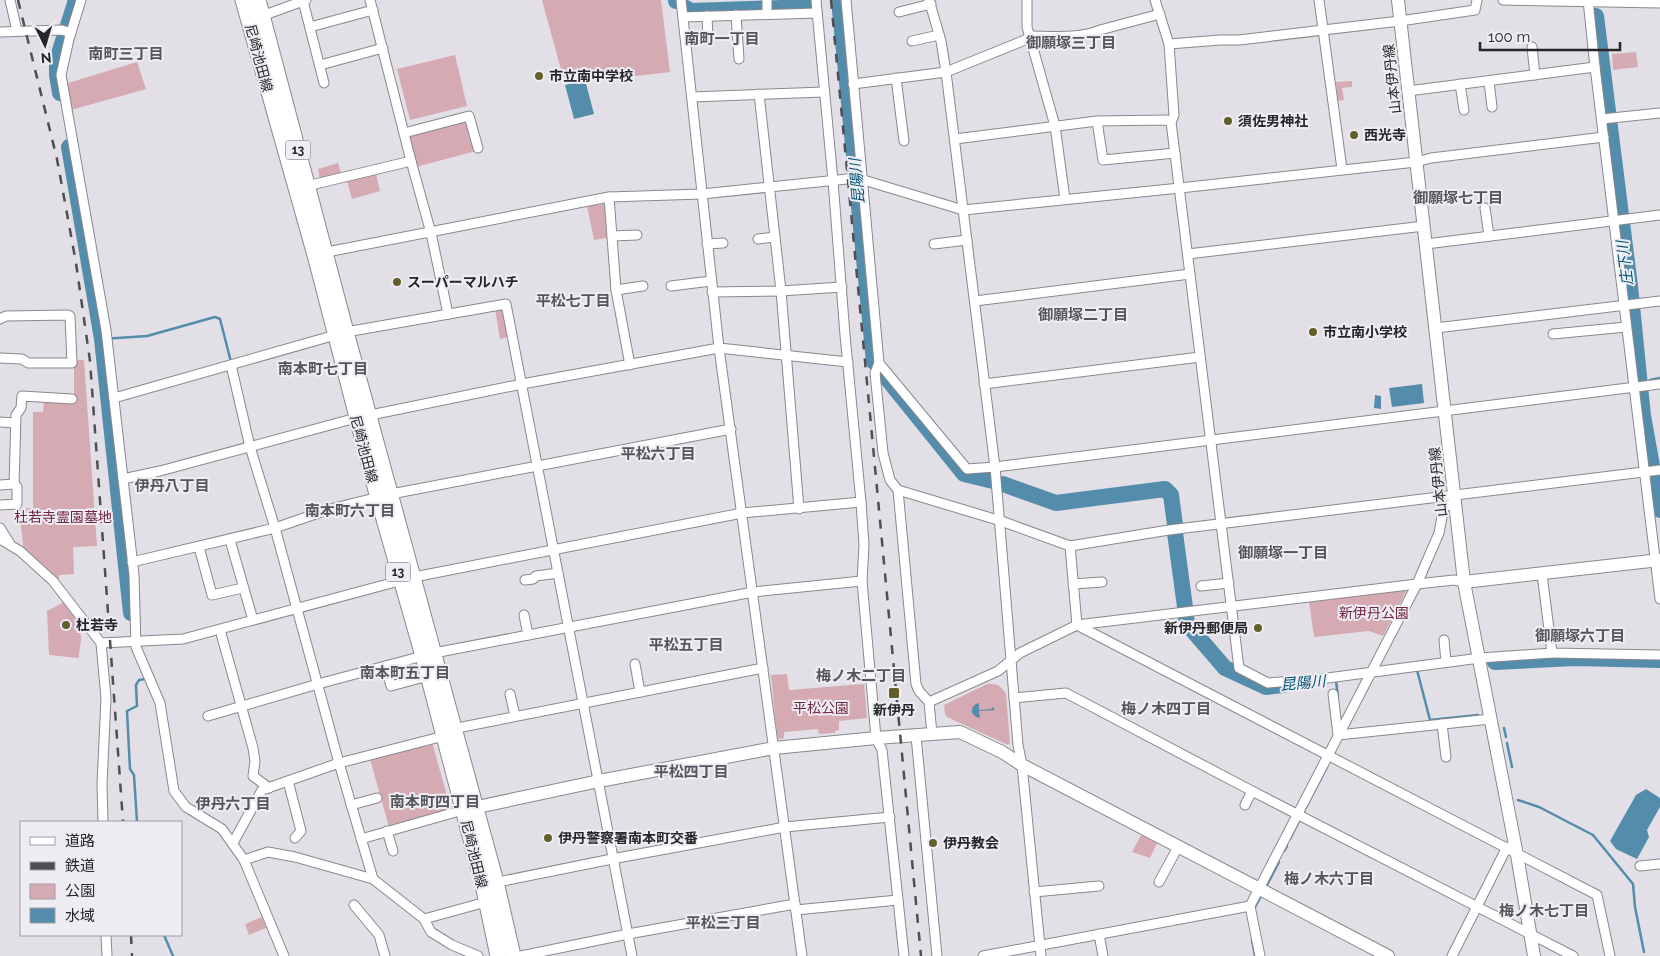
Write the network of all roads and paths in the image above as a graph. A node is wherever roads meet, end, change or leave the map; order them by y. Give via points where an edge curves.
1 (10, 0) edge
2 (81, 0) edge
3 (243, 0) edge
4 (258, 0) edge
5 (370, 0) edge
6 (681, 0) edge
7 (767, 0) edge
8 (816, 0) edge
9 (846, 0) edge
10 (1028, 0) edge
11 (1155, 0) edge
12 (1319, 0) edge
13 (1398, 0) edge
14 (1477, 0) edge
15 (1503, 0) edge
16 (304, 1) edge
17 (1589, 1) edge
18 (930, 2) edge
19 (1643, 2) edge
20 (1660, 3) edge
21 (373, 10) junction
22 (817, 12) junction
23 (899, 12) dead end
24 (767, 14) junction
25 (1160, 14) junction
26 (707, 16) junction
27 (736, 16) junction
28 (683, 17) junction
29 (256, 18) junction
30 (1400, 22) junction
31 (310, 27) junction
32 (1323, 30) junction
33 (18, 31) junction
34 (0, 32) edge
35 (71, 33) junction
36 (939, 35) junction
37 (1029, 37) junction
38 (708, 38) dead end
39 (912, 41) dead end
40 (1170, 44) junction
41 (1532, 47) dead end
42 (383, 48) junction
43 (739, 59) dead end
44 (320, 65) junction
45 (1595, 67) junction
46 (946, 72) junction
47 (1535, 75) junction
48 (896, 78) junction
49 (1489, 80) junction
50 (324, 83) dead end
51 (853, 84) junction
52 (1460, 84) junction
53 (1408, 91) junction
54 (824, 92) junction
55 (759, 94) junction
56 (692, 98) junction
57 (1492, 107) dead end
58 (1464, 110) dead end
59 (1660, 113) edge
60 (1607, 119) junction
61 (1097, 121) junction
62 (1171, 122) junction
63 (1055, 126) junction
64 (404, 133) junction
65 (1604, 137) junction
66 (954, 139) junction
67 (904, 141) dead end
68 (478, 148) dead end
69 (1175, 153) junction
70 (411, 161) junction
71 (1416, 162) junction
72 (1342, 169) junction
73 (862, 179) junction
74 (834, 180) junction
75 (308, 186) junction
76 (770, 187) junction
77 (1180, 188) junction
78 (702, 194) junction
79 (609, 197) junction
80 (1064, 199) junction
81 (1485, 208) dead end
82 (963, 210) junction
83 (1660, 215) edge
84 (1619, 220) junction
85 (1424, 226) junction
86 (431, 233) junction
87 (637, 235) dead end
88 (612, 236) junction
89 (1489, 236) junction
90 (774, 237) junction
91 (758, 238) dead end
92 (967, 240) junction
93 (723, 243) dead end
94 (707, 244) junction
95 (934, 244) dead end
96 (1426, 244) junction
97 (320, 254) junction
98 (1188, 254) junction
99 (1190, 274) junction
100 (711, 281) junction
101 (643, 286) dead end
102 (671, 286) dead end
103 (842, 286) junction
104 (616, 290) junction
105 (781, 290) junction
106 (712, 292) junction
107 (975, 301) junction
108 (1660, 301) edge
109 (1629, 304) junction
110 (448, 314) junction
111 (0, 319) edge
112 (1626, 327) junction
113 (1436, 328) junction
114 (1553, 334) dead end
115 (341, 335) junction
116 (719, 348) junction
117 (787, 357) junction
118 (1200, 357) junction
119 (0, 358) edge
120 (848, 362) junction
121 (879, 362) junction
122 (630, 364) junction
123 (231, 365) junction
124 (522, 384) junction
125 (984, 384) junction
126 (1660, 384) edge
127 (1639, 387) junction
128 (114, 398) junction
129 (72, 399) dead end
130 (1445, 412) junction
131 (362, 416) junction
132 (0, 422) edge
133 (15, 423) junction
134 (731, 429) junction
135 (1211, 441) junction
136 (250, 447) junction
137 (539, 466) junction
138 (995, 468) junction
139 (1660, 470) edge
140 (1644, 472) junction
141 (123, 479) junction
142 (14, 484) junction
143 (0, 485) edge
144 (898, 490) junction
145 (384, 496) junction
146 (1455, 499) junction
147 (861, 502) junction
148 (0, 505) edge
149 (799, 509) junction
150 (742, 513) junction
151 (1001, 521) junction
152 (1221, 523) junction
153 (0, 528) edge
154 (275, 528) junction
155 (0, 540) edge
156 (230, 540) junction
157 (10, 544) junction
158 (1070, 546) junction
159 (199, 547) junction
160 (554, 549) junction
161 (1658, 560) edge
162 (132, 562) junction
163 (558, 573) junction
164 (1542, 574) junction
165 (407, 578) junction
166 (525, 580) dead end
167 (862, 581) junction
168 (1102, 582) dead end
169 (1464, 582) junction
170 (1229, 583) junction
171 (1073, 584) junction
172 (1417, 584) junction
173 (1201, 586) dead end
174 (243, 588) junction
175 (753, 592) junction
176 (1660, 599) edge
177 (298, 608) junction
178 (1232, 608) junction
179 (524, 614) dead end
180 (252, 620) junction
181 (1077, 625) junction
182 (569, 627) junction
183 (220, 630) junction
184 (528, 635) junction
185 (137, 640) junction
186 (1444, 640) dead end
187 (102, 643) junction
188 (1552, 652) junction
189 (428, 655) junction
190 (1660, 655) edge
191 (1480, 658) junction
192 (1011, 659) junction
193 (1446, 662) junction
194 (635, 664) dead end
195 (385, 666) junction
196 (763, 668) junction
197 (1370, 675) junction
198 (428, 676) junction
199 (318, 684) junction
200 (640, 692) junction
201 (510, 694) dead end
202 (1333, 694) dead end
203 (1014, 698) junction
204 (584, 702) junction
205 (929, 702) junction
206 (240, 707) junction
207 (208, 716) dead end
208 (515, 716) junction
209 (1491, 719) junction
210 (1442, 724) junction
211 (447, 732) junction
212 (932, 734) junction
213 (1338, 735) junction
214 (916, 736) junction
215 (876, 738) junction
216 (774, 748) junction
217 (1328, 756) junction
218 (1446, 757) dead end
219 (339, 763) junction
220 (1022, 765) junction
221 (288, 781) junction
222 (599, 781) junction
223 (269, 788) junction
224 (1252, 791) junction
225 (377, 798) dead end
226 (351, 805) junction
227 (1245, 805) dead end
228 (470, 809) junction
229 (1298, 815) junction
230 (890, 816) junction
231 (103, 821) edge
232 (785, 827) junction
233 (387, 831) junction
234 (295, 838) dead end
235 (361, 839) junction
236 (233, 844) junction
237 (1178, 847) junction
238 (393, 851) dead end
239 (1512, 851) junction
240 (612, 859) junction
241 (244, 860) junction
242 (1660, 864) edge
243 (1640, 866) dead end
244 (373, 879) junction
245 (1159, 882) dead end
246 (489, 884) junction
247 (1094, 885) dead end
248 (1259, 889) junction
249 (1034, 892) junction
250 (898, 900) junction
251 (486, 902) junction
252 (354, 905) dead end
253 (1250, 906) junction
254 (796, 907) junction
255 (1477, 907) junction
256 (424, 919) junction
257 (628, 934) junction
258 (1099, 934) junction
259 (1530, 934) junction
260 (106, 936) edge
261 (1038, 945) junction
262 (106, 956) edge
263 (284, 956) edge
264 (385, 956) edge
265 (478, 956) edge
266 (498, 956) edge
267 (512, 956) edge
268 (520, 956) edge
269 (632, 956) edge
270 (802, 956) edge
271 (904, 956) edge
272 (936, 956) edge
273 (983, 956) edge
274 (1040, 956) edge
275 (1103, 956) edge
276 (1260, 956) edge
277 (1388, 956) edge
278 (1452, 956) edge
279 (1534, 956) edge
280 (1573, 956) edge
281 (1610, 956) edge

1 - 33 street
2 - 35 street
3 - 29 main road, 尼崎池田線 / 13
4 - 29 main road, 尼崎池田線 / 13
5 - 21 street
6 - 28 street
7 - 24 street
8 - 22 street
9 - 51 street
10 - 37 street
11 - 25 street
12 - 32 street
13 - 30 street, 山本伊丹線
14 - 30 street via 1475,10
15 - 17 street
16 - 29 street
16 - 31 street
17 - 19 street
17 - 45 street
18 - 23 street
18 - 36 street
19 - 20 street
21 - 31 street
21 - 42 street
22 - 24 street
22 - 54 street
24 - 27 street
25 - 37 street via 1094,33
25 - 40 street
26 - 27 street
26 - 28 street
26 - 38 street
27 - 43 street
28 - 56 street
29 - 75 main road, 尼崎池田線 / 13
29 - 97 main road, 尼崎池田線 / 13
30 - 32 street
30 - 53 street, 山本伊丹線
31 - 44 street
32 - 40 street
32 - 72 street
33 - 34 street
33 - 35 street via 62,30
35 - 128 street via 61,75 106,330
36 - 39 street
36 - 46 street
37 - 46 street
37 - 63 street
40 - 62 street via 1174,115
41 - 47 street
42 - 44 street
42 - 64 street
44 - 50 street
45 - 47 street
45 - 60 street
46 - 48 street
46 - 66 street
47 - 49 street
48 - 51 street
48 - 67 street
49 - 52 street
49 - 57 street
51 - 73 street
52 - 53 street
52 - 58 street
53 - 71 street, 山本伊丹線
54 - 55 street
54 - 74 street
55 - 56 street
55 - 76 street
56 - 78 street
59 - 60 street
60 - 65 street
61 - 62 street
61 - 63 street
61 - 69 street via 1103,160
62 - 69 street
63 - 66 street
63 - 80 street
64 - 68 street via 469,116
64 - 70 street
65 - 71 street
65 - 84 street
66 - 82 street
69 - 77 street
70 - 75 street
70 - 86 street
71 - 72 street
71 - 85 street, 山本伊丹線
72 - 77 street
73 - 74 street
73 - 82 street
73 - 121 street
74 - 76 street
74 - 103 street
75 - 97 main road, 尼崎池田線 / 13
76 - 78 street
76 - 90 street
77 - 80 street
77 - 98 street
78 - 79 street
78 - 94 street
79 - 86 street
79 - 88 street
80 - 82 street
81 - 89 street
82 - 92 street
83 - 84 street
84 - 89 street
84 - 109 street
85 - 96 street, 山本伊丹線
85 - 98 street
86 - 97 street
86 - 110 street
87 - 88 street
88 - 104 street
89 - 96 street
90 - 91 street
90 - 105 street
92 - 95 street
92 - 107 street
93 - 94 street
94 - 100 street
96 - 113 street, 山本伊丹線
97 - 115 main road, 尼崎池田線 / 13 via 339,299
98 - 99 street
99 - 107 street
99 - 118 street
100 - 102 street
100 - 106 street
101 - 104 street
103 - 105 street
103 - 120 street
104 - 122 street
105 - 106 street
105 - 117 street
106 - 116 street
107 - 125 street
108 - 109 street
109 - 112 street
109 - 113 street
110 - 115 street
110 - 124 street via 506,304
111 - 119 street via 6,316 68,314 72,363 28,363 22,358
112 - 114 street
112 - 127 street
113 - 130 street, 山本伊丹線
115 - 123 street
115 - 131 main road, 尼崎池田線 / 13
116 - 117 street
116 - 122 street
116 - 134 street
117 - 120 street
117 - 149 street
118 - 125 street
118 - 135 street
120 - 147 street
121 - 138 street via 967,469
121 - 144 street via 875,373 883,453 890,480
122 - 124 street
123 - 128 street
123 - 136 street
124 - 131 street
124 - 137 street
125 - 138 street
126 - 127 street
127 - 130 street
127 - 140 street
128 - 141 street
129 - 133 street via 22,396
130 - 135 street
130 - 146 street, 山本伊丹線
131 - 136 street
131 - 145 main road, 尼崎池田線 / 13
132 - 133 street
133 - 142 street
134 - 137 street
134 - 150 street
135 - 138 street
135 - 152 street
136 - 141 street
136 - 154 street
137 - 145 street
137 - 160 street
138 - 151 street
139 - 140 street
140 - 146 street
140 - 161 street
141 - 162 street
142 - 143 street
142 - 148 street via 17,487 17,504
144 - 151 street
144 - 205 street via 916,684
145 - 154 street via 330,509
145 - 165 main road, 尼崎池田線 / 13
146 - 152 street
146 - 169 street, 山本伊丹線
146 - 172 street via 1444,506 1439,533
147 - 149 street
147 - 167 street
149 - 150 street
150 - 160 street
150 - 175 street
151 - 158 street
151 - 192 street
152 - 158 street
152 - 170 street
153 - 157 street
154 - 156 street
154 - 177 street
155 - 157 street
156 - 159 street
156 - 174 street
157 - 187 street via 53,581
158 - 171 street
159 - 162 street
159 - 174 street via 212,596
160 - 163 street
160 - 165 street
161 - 164 street
161 - 176 street
162 - 185 street
163 - 166 street
163 - 182 street
164 - 169 street
164 - 188 street
165 - 177 street
165 - 189 main road, 尼崎池田線 / 13
167 - 175 street
167 - 215 street
168 - 171 street
169 - 172 street
169 - 191 street, 山本伊丹線
170 - 173 street
170 - 178 street
171 - 181 street
172 - 178 street
172 - 197 street
174 - 180 street
175 - 182 street
175 - 196 street
177 - 180 street
177 - 199 street
178 - 181 street
178 - 197 street via 1239,668 1268,683
179 - 184 street
180 - 183 street
181 - 192 street
181 - 217 street
182 - 184 street
182 - 204 street
183 - 185 street via 183,639
183 - 206 street
184 - 189 street
185 - 187 street
185 - 236 street via 136,647 160,704 174,790 186,807 222,829
186 - 193 street
187 - 231 street via 106,698
188 - 190 street
188 - 191 street
189 - 195 street
189 - 198 main road, 尼崎池田線 / 13
189 - 211 main road, 尼崎池田線 / 13
191 - 193 street
191 - 209 street, 山本伊丹線
192 - 203 street
192 - 205 street via 998,671
193 - 197 street
194 - 200 street
195 - 198 street via 391,686
195 - 199 street
196 - 200 street
196 - 216 street
197 - 213 street
198 - 211 main road, 尼崎池田線 / 13
199 - 206 street
199 - 219 street
200 - 204 street
201 - 208 street
202 - 213 street
203 - 220 street
203 - 224 street via 1066,693
204 - 208 street
204 - 222 street
205 - 212 street
206 - 207 street
206 - 223 street via 255,761 253,776
208 - 211 street
209 - 210 street
209 - 239 street, 山本伊丹線
210 - 213 street
210 - 218 street
211 - 219 street
211 - 228 main road, 尼崎池田線 / 13
212 - 214 street
212 - 220 street via 960,732
213 - 217 street
214 - 215 street
214 - 272 street
215 - 216 street
215 - 230 street via 882,750
216 - 222 street
216 - 232 street
217 - 229 street
217 - 239 street
219 - 221 street
219 - 226 street
220 - 237 street
220 - 249 street
221 - 223 street
221 - 234 street via 301,831
222 - 228 street
222 - 240 street
223 - 236 street via 262,790
224 - 227 street
224 - 229 street
225 - 226 street
226 - 235 street
228 - 233 street
228 - 246 main road, 尼崎池田線 / 13
229 - 248 street
229 - 255 street
230 - 232 street
230 - 250 street
232 - 240 street
232 - 254 street
233 - 235 street
233 - 238 street
235 - 244 street
236 - 241 street
237 - 245 street
237 - 248 street
239 - 255 street
239 - 259 street, 山本伊丹線
239 - 281 street via 1597,895
240 - 246 street
240 - 257 street
241 - 244 street via 268,852 295,856
241 - 263 street
242 - 243 street
244 - 256 street
246 - 251 main road, 尼崎池田線 / 13
246 - 267 main road, 尼崎池田線 / 13
247 - 249 street
248 - 253 street
248 - 277 street
249 - 261 street
250 - 254 street
250 - 271 street
251 - 256 street
251 - 266 main road, 尼崎池田線 / 13
252 - 264 street via 379,935
253 - 258 street
253 - 276 street
254 - 257 street
254 - 270 street
255 - 259 street
255 - 278 street
256 - 265 street via 431,932
257 - 268 street
257 - 269 street
258 - 261 street
258 - 275 street
259 - 279 street, 山本伊丹線
259 - 280 street
260 - 262 street
261 - 273 street
261 - 274 street

